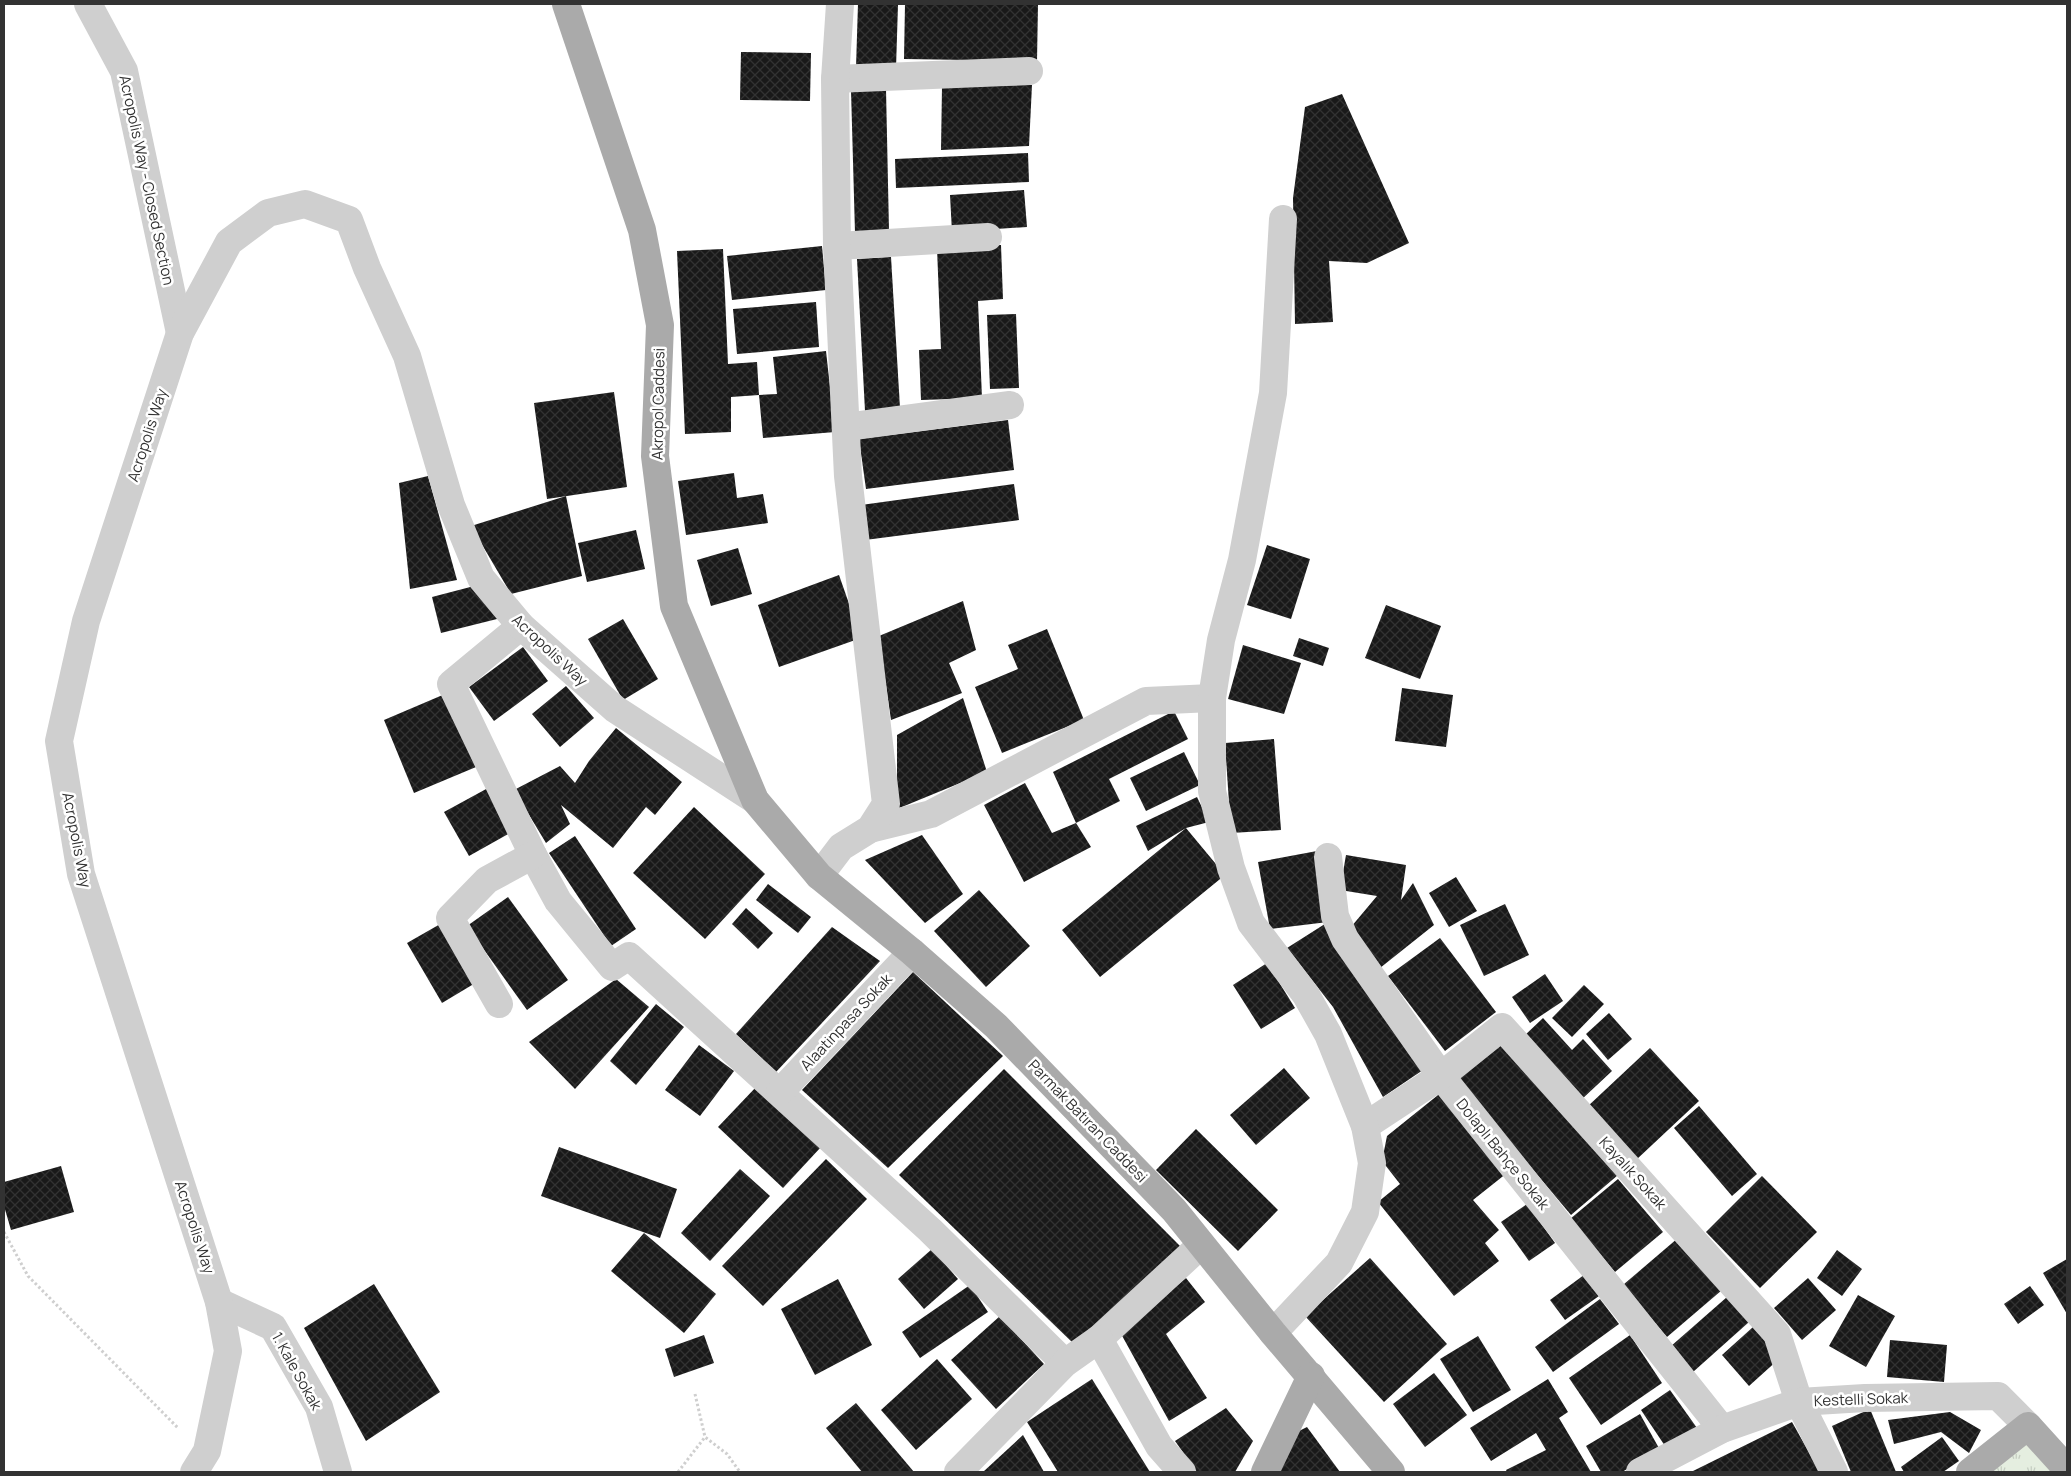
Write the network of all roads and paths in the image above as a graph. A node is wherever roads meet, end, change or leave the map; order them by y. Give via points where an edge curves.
1 (88, 4) edge
2 (566, 4) edge
3 (840, 4) edge
4 (1029, 72) dead end
5 (835, 79) junction
6 (1283, 219) dead end
7 (988, 237) dead end
8 (837, 246) junction
9 (180, 333) junction
10 (1010, 405) dead end
11 (846, 427) junction
12 (521, 626) junction
13 (1212, 698) junction
14 (756, 800) junction
15 (870, 829) junction
16 (532, 856) junction
17 (1328, 857) dead end
18 (819, 876) junction
19 (912, 952) junction
20 (499, 1004) dead end
21 (1441, 1076) junction
22 (780, 1092) junction
23 (1365, 1126) junction
24 (4, 1232) edge
25 (1200, 1245) junction
26 (219, 1302) junction
27 (1273, 1333) junction
28 (1099, 1339) junction
29 (1065, 1363) junction
30 (1311, 1376) junction
31 (695, 1394) dead end
32 (1799, 1402) junction
33 (2028, 1426) junction
34 (1722, 1429) junction
35 (705, 1437) junction
36 (200, 1462) edge
37 (2067, 1469) edge
38 (338, 1472) edge
39 (678, 1472) edge
40 (740, 1472) edge
41 (958, 1472) edge
42 (1182, 1472) edge
43 (1265, 1472) edge
44 (1391, 1472) edge
45 (1640, 1472) edge
46 (1834, 1472) edge
47 (1970, 1472) edge

1 - 9 street, Acropolis Way - Closed Section via 124,71
2 - 14 main road, Akropol Caddesi via 642,230 660,325 655,456 674,606
3 - 5 street
4 - 5 street
5 - 8 street
6 - 13 street via 1273,393 1242,560 1221,640
7 - 8 street
8 - 11 street
9 - 12 street, Acropolis Way via 229,242 268,213 305,204 348,220 407,356 451,505 478,569
9 - 26 street, Acropolis Way via 86,621 59,741 81,874
10 - 11 street
11 - 15 street via 849,485 886,804
12 - 14 street, Acropolis Way via 615,709
12 - 16 street via 451,684
13 - 15 street via 1146,701 931,814
13 - 23 street via 1212,791 1231,868 1251,922 1306,995 1328,1034
14 - 18 main road, Parmak Batıran Caddesi
15 - 18 street via 842,847
16 - 20 street via 488,880 450,918
16 - 22 street via 558,901 612,967 629,956
17 - 21 street, Dolaplı Bahçe Sokak via 1335,916 1345,939
18 - 19 main road, Parmak Batıran Caddesi
19 - 22 street, Alaatinpasa Sokak
19 - 25 main road, Parmak Batıran Caddesi via 996,1026 1174,1210
21 - 23 street, Kayalık Sokak
21 - 32 street, Kayalık Sokak via 1502,1027 1777,1334
21 - 34 street, Dolaplı Bahçe Sokak
22 - 29 street via 930,1230
23 - 27 street via 1372,1162 1365,1212 1340,1263
24 - 36 path via 28,1276 183,1433
25 - 27 main road, Parmak Batıran Caddesi
25 - 28 street
26 - 36 street, Acropolis Way via 228,1351
26 - 38 street, 1. Kale Sokak via 273,1326 319,1407
27 - 30 main road, Parmak Batıran Caddesi
28 - 29 street
28 - 42 street via 1159,1446
29 - 41 street
30 - 43 main road
30 - 44 main road, Parmak Batıran Caddesi
31 - 35 path
32 - 33 street, Kestelli Sokak via 1998,1396
32 - 34 street, Kestelli Sokak
32 - 46 street, Kayalık Sokak
33 - 37 main road, Kestelli Sokak
33 - 47 main road
34 - 45 street, Kestelli Sokak
35 - 39 path
35 - 40 path via 727,1454

